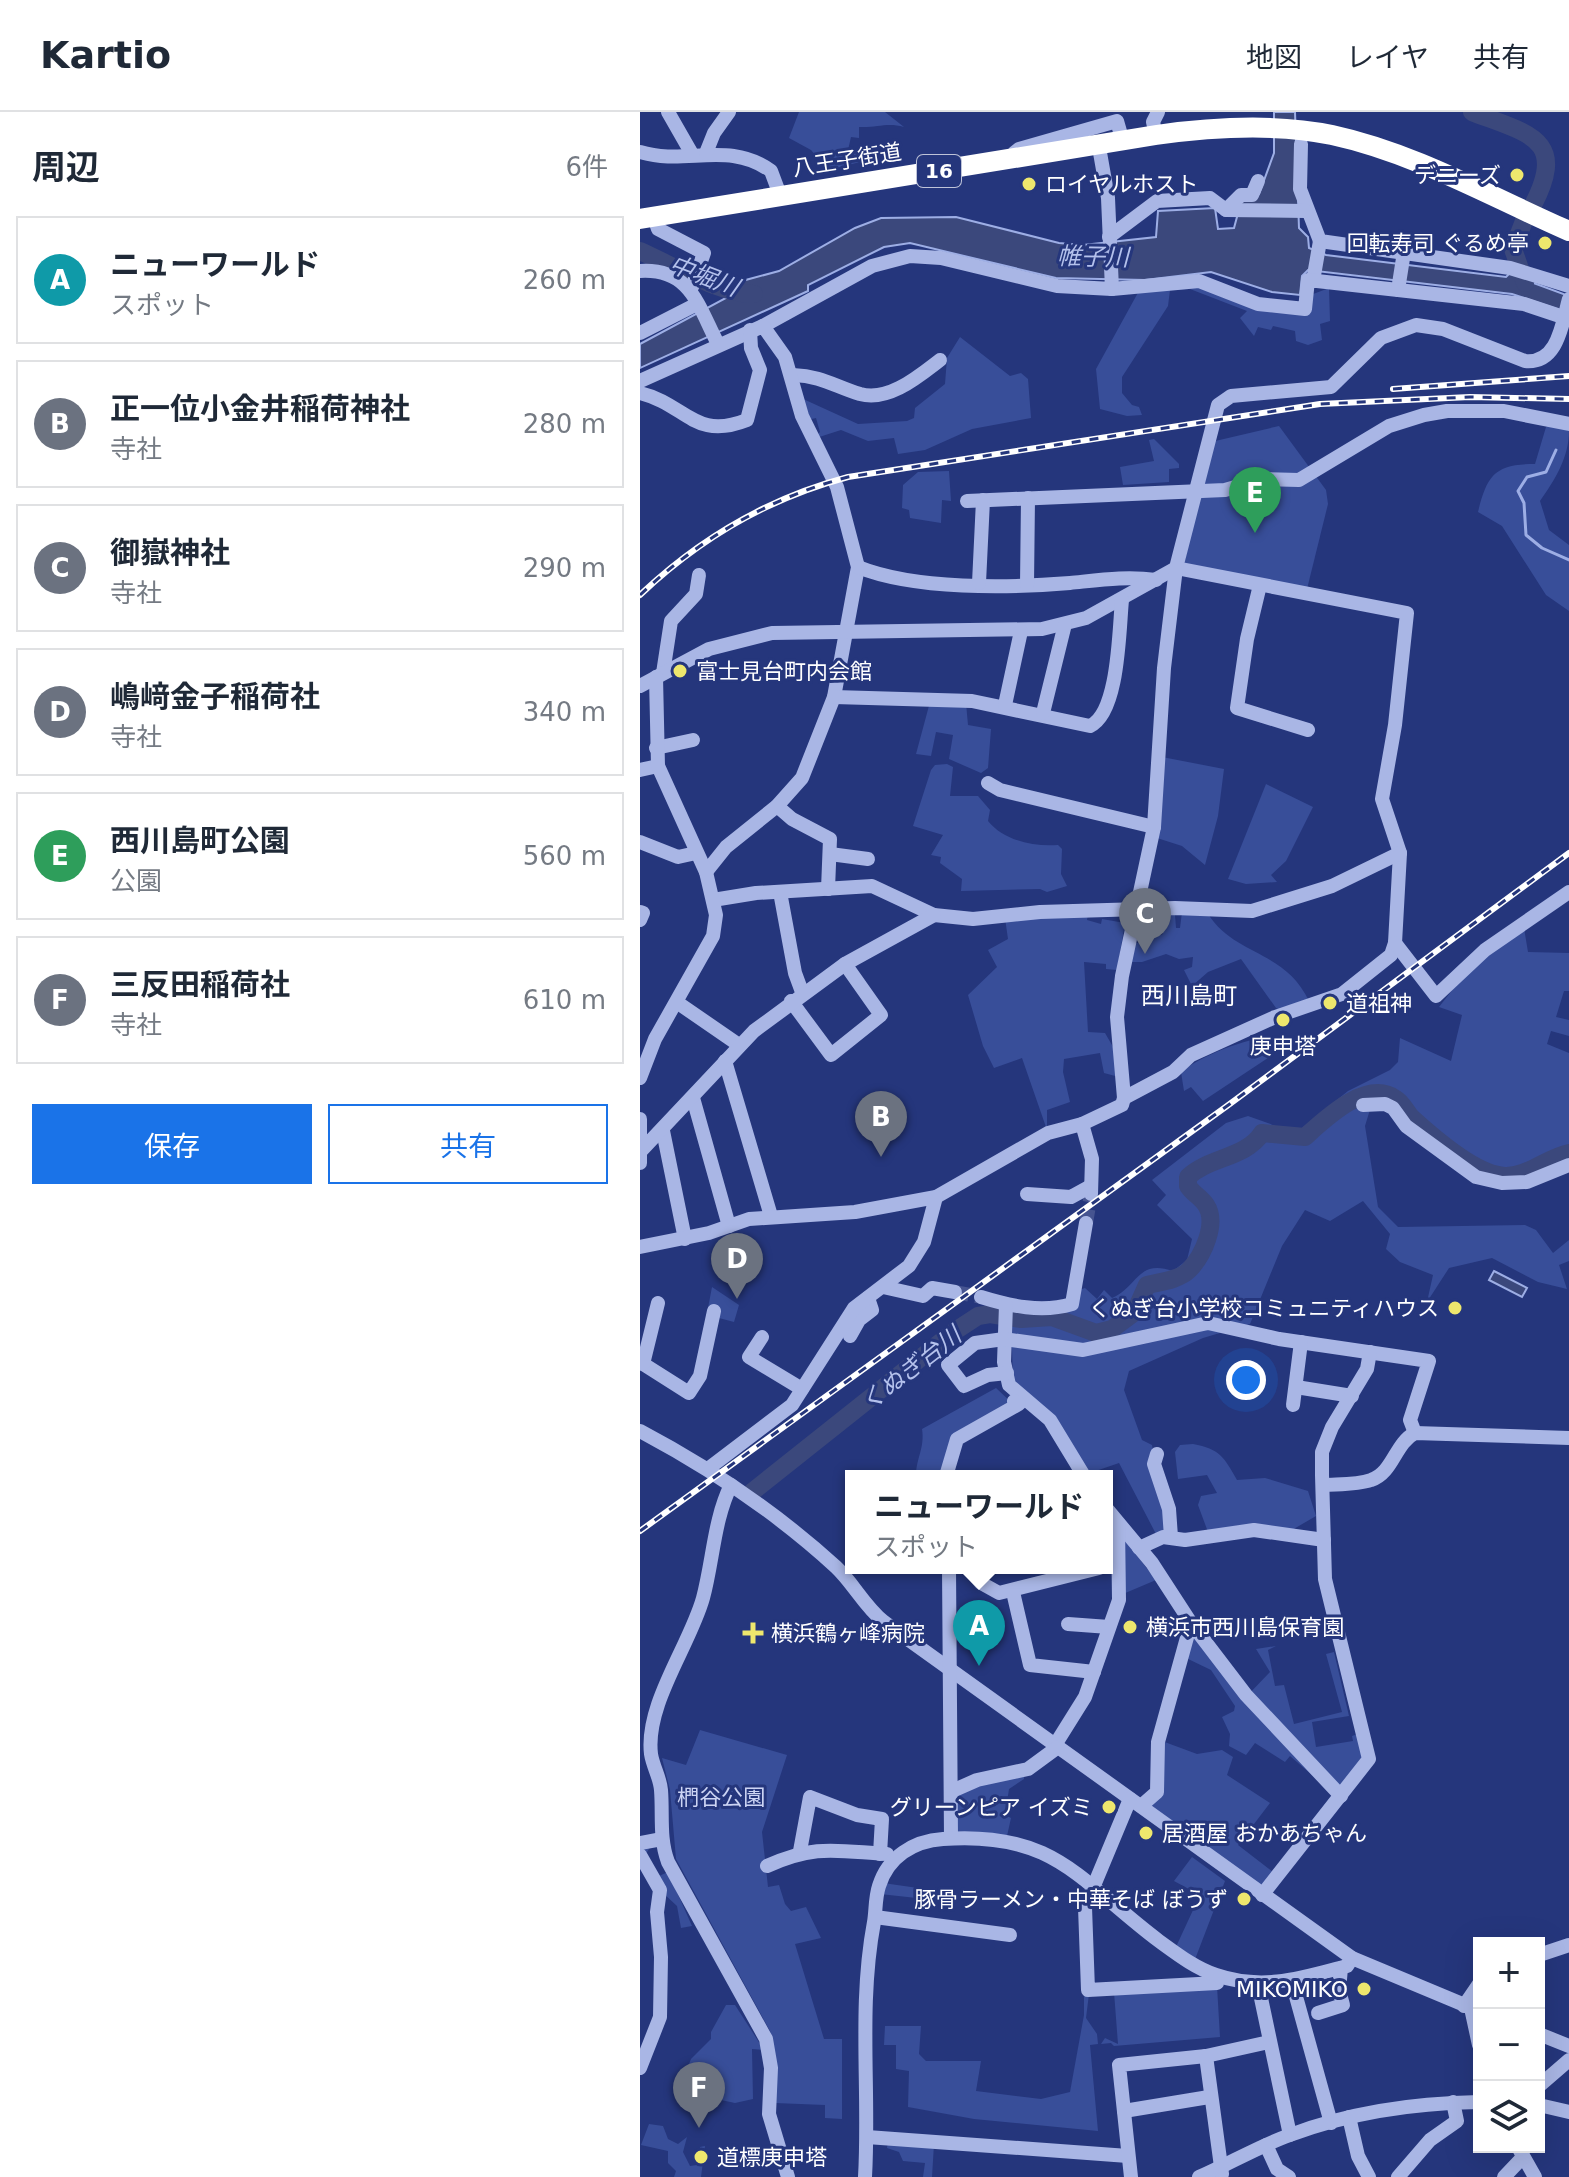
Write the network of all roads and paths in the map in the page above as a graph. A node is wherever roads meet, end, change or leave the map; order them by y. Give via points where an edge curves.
1 (668, 112) edge
2 (729, 112) edge
3 (1158, 112) edge
4 (1238, 120) edge
5 (1156, 135) junction
6 (1298, 138) junction
7 (1123, 142) junction
8 (1099, 147) junction
9 (640, 152) edge
10 (699, 154) junction
11 (1004, 161) junction
12 (1258, 181) dead end
13 (780, 195) junction
14 (1230, 210) junction
15 (1303, 211) junction
16 (647, 218) edge
17 (1569, 231) edge
18 (1109, 238) junction
19 (1320, 243) junction
20 (1403, 254) junction
21 (640, 271) edge
22 (695, 279) junction
23 (1314, 279) junction
24 (1569, 286) edge
25 (1112, 287) junction
26 (1399, 288) junction
27 (1569, 299) edge
28 (698, 307) junction
29 (1566, 317) edge
30 (756, 328) junction
31 (640, 333) edge
32 (716, 341) junction
33 (940, 360) dead end
34 (793, 375) junction
35 (640, 381) edge
36 (640, 393) edge
37 (1569, 424) edge
38 (1196, 488) junction
39 (1028, 498) junction
40 (983, 500) junction
41 (967, 501) dead end
42 (858, 567) junction
43 (1176, 568) junction
44 (699, 575) dead end
45 (1156, 580) junction
46 (979, 583) junction
47 (1027, 585) junction
48 (1260, 585) junction
49 (1122, 600) junction
50 (1065, 624) junction
51 (845, 631) junction
52 (1021, 631) junction
53 (660, 675) junction
54 (640, 686) edge
55 (834, 697) junction
56 (1005, 705) junction
57 (1043, 713) junction
58 (1308, 730) dead end
59 (693, 740) dead end
60 (656, 748) junction
61 (658, 766) junction
62 (640, 770) edge
63 (988, 783) dead end
64 (777, 806) junction
65 (1154, 827) junction
66 (640, 842) edge
67 (696, 853) junction
68 (1400, 853) junction
69 (830, 854) junction
70 (868, 859) dead end
71 (706, 872) junction
72 (828, 889) junction
73 (780, 892) junction
74 (1569, 892) edge
75 (713, 900) junction
76 (640, 912) edge
77 (1135, 912) junction
78 (934, 915) junction
79 (640, 920) edge
80 (1400, 947) junction
81 (845, 964) junction
82 (796, 997) junction
83 (678, 1003) junction
84 (739, 1045) junction
85 (725, 1061) junction
86 (642, 1062) edge
87 (640, 1078) edge
88 (693, 1098) junction
89 (1124, 1098) junction
90 (1363, 1105) dead end
91 (640, 1119) edge
92 (1082, 1124) junction
93 (663, 1131) junction
94 (641, 1157) edge
95 (1569, 1165) edge
96 (1027, 1194) dead end
97 (936, 1197) junction
98 (771, 1216) junction
99 (1086, 1223) tunnel mouth
100 (729, 1226) junction
101 (685, 1239) junction
102 (640, 1247) edge
103 (883, 1287) junction
104 (955, 1292) tunnel mouth
105 (981, 1297) tunnel mouth
106 (868, 1298) junction
107 (658, 1303) dead end
108 (714, 1311) dead end
109 (1005, 1313) junction
110 (850, 1336) dead end
111 (762, 1337) dead end
112 (1004, 1339) junction
113 (1301, 1342) junction
114 (1370, 1352) junction
115 (641, 1363) edge
116 (1296, 1387) junction
117 (1009, 1388) junction
118 (802, 1389) junction
119 (1352, 1396) junction
120 (1293, 1405) dead end
121 (640, 1431) edge
122 (1415, 1433) junction
123 (1569, 1438) edge
124 (1157, 1454) dead end
125 (709, 1468) junction
126 (948, 1470) edge
127 (1080, 1470) edge
128 (731, 1485) junction
129 (1324, 1485) junction
130 (1113, 1518) edge
131 (1118, 1525) junction
132 (1171, 1537) junction
133 (1324, 1540) junction
134 (1139, 1548) junction
135 (1113, 1564) edge
136 (949, 1574) edge
137 (973, 1574) edge
138 (1078, 1574) edge
139 (1013, 1592) junction
140 (1191, 1623) junction
141 (1068, 1624) dead end
142 (1109, 1627) junction
143 (952, 1670) junction
144 (1094, 1672) junction
145 (646, 1732) edge
146 (1057, 1746) junction
147 (952, 1791) junction
148 (1341, 1796) junction
149 (1136, 1802) junction
150 (951, 1838) junction
151 (662, 1839) junction
152 (640, 1843) edge
153 (800, 1851) junction
154 (880, 1854) junction
155 (640, 1855) edge
156 (900, 1855) junction
157 (767, 1866) dead end
158 (1095, 1886) junction
159 (1262, 1895) junction
160 (875, 1917) junction
161 (1010, 1935) dead end
162 (1569, 1945) edge
163 (1545, 1953) edge
164 (1346, 1963) junction
165 (1217, 1976) junction
166 (1292, 1982) junction
167 (1258, 1984) junction
168 (1471, 2009) edge
169 (1318, 2013) dead end
170 (1545, 2036) edge
171 (1269, 2042) junction
172 (1569, 2046) edge
173 (1206, 2056) junction
174 (1569, 2060) edge
175 (640, 2068) edge
176 (1545, 2081) edge
177 (1209, 2097) junction
178 (1453, 2102) junction
179 (1473, 2102) edge
180 (1545, 2106) edge
181 (1124, 2111) junction
182 (1569, 2112) edge
183 (1349, 2117) junction
184 (1331, 2123) junction
185 (1290, 2135) junction
186 (867, 2137) junction
187 (1266, 2145) junction
188 (1520, 2153) edge
189 (1522, 2153) edge
190 (1128, 2156) junction
191 (1222, 2172) edge
192 (788, 2177) edge
193 (865, 2177) edge
194 (1131, 2177) edge
195 (1199, 2177) edge
196 (1289, 2177) edge
197 (1369, 2177) edge
198 (1398, 2177) edge
199 (1504, 2177) edge
200 (1535, 2177) edge

1 - 10 street
2 - 10 street
3 - 5 street via 1153,122
4 - 5 highway, 八王子街道 / 16
4 - 6 highway, 八王子街道 / 16
5 - 7 highway, 八王子街道 / 16
6 - 15 street
6 - 17 highway, 八王子街道 / 16 via 1330,135 1398,154
7 - 8 highway, 八王子街道 / 16
7 - 11 street via 1117,121 1019,149
8 - 11 highway, 八王子街道 / 16
8 - 18 street
9 - 10 street via 656,157
10 - 13 street via 741,155 760,163 771,171
11 - 13 highway, 八王子街道 / 16
12 - 14 street via 1252,195 1241,195
13 - 16 highway, 八王子街道 / 16
14 - 15 street
14 - 18 street via 1210,198 1157,201
15 - 19 street
16 - 22 street via 704,253
18 - 25 street
19 - 20 street
19 - 23 street
20 - 24 street via 1526,271
20 - 26 street
21 - 22 street
22 - 28 street
23 - 25 street via 1308,280 1305,309 1258,304 1199,281
23 - 26 street
25 - 30 street via 1057,286 941,258 910,256 872,266
26 - 29 street via 1524,304
27 - 29 street
28 - 31 street
28 - 32 street
29 - 38 street via 1553,350 1539,361 1416,325 1381,338 1331,387 1231,396 1218,405
30 - 32 street
30 - 34 street via 785,357
30 - 36 street via 751,348 760,370 747,420 709,428
32 - 35 street
33 - 34 street via 902,387 879,394 863,395 818,376
34 - 42 street via 802,416 837,487
37 - 38 street via 1504,411 1447,411 1389,426 1299,480 1263,479 1225,490
38 - 39 street
38 - 43 street
39 - 40 street
39 - 47 street
40 - 41 street
40 - 46 street
42 - 46 street via 925,581
42 - 51 street
43 - 45 street
43 - 48 street
43 - 65 street
44 - 53 street via 696,594 671,621
45 - 47 street via 1120,577
45 - 49 street
46 - 47 street
48 - 58 street via 1237,708
48 - 68 street via 1407,613 1382,799
49 - 50 street
49 - 57 street via 1113,683 1099,719 1090,726
50 - 52 street
50 - 57 street
51 - 52 street
51 - 53 street via 772,633 738,640
51 - 55 street
52 - 56 street
53 - 54 street
53 - 60 street
55 - 56 street
55 - 64 street via 802,778
56 - 57 street
59 - 60 street
60 - 61 street
61 - 62 street
61 - 67 street
63 - 65 street
64 - 69 street via 830,839
64 - 71 street via 726,847
65 - 77 street
66 - 67 street via 678,857
67 - 71 street
68 - 77 street via 1332,886 1252,911
68 - 80 street
69 - 70 street
69 - 72 street
71 - 75 street
72 - 73 street
72 - 78 street via 872,886
73 - 75 street
73 - 82 street
74 - 80 street via 1485,950 1436,996
75 - 83 street via 713,936
76 - 79 street
77 - 78 street via 1040,912 973,919
77 - 89 street via 1117,1017
78 - 81 street
80 - 89 street via 1342,994 1191,1055 1173,1072
81 - 82 street
81 - 82 street via 881,1015 831,1055
82 - 84 street
83 - 84 street
83 - 86 street
84 - 85 street
85 - 88 street
85 - 98 street
86 - 87 street
88 - 93 street
88 - 100 street
89 - 92 street via 1122,1105
90 - 95 street via 1393,1108 1406,1126 1476,1177 1527,1182
91 - 94 street
92 - 96 street via 1092,1159 1091,1190 1071,1197
92 - 97 street via 1048,1133
93 - 94 street
93 - 101 street
97 - 98 street via 855,1212
97 - 103 street via 918,1254
98 - 100 street
99 - 109 street via 1072,1304
100 - 101 street
101 - 102 street
103 - 104 street via 923,1296 932,1288
103 - 106 street
105 - 109 street
106 - 110 street via 872,1310
106 - 118 street via 847,1317
107 - 115 street
108 - 115 street via 700,1376 689,1393
109 - 112 street
111 - 118 street via 749,1357
112 - 113 street via 1083,1350 1208,1323
112 - 117 street
112 - 117 street via 975,1343 948,1365 964,1386 988,1375
113 - 114 street
113 - 116 street
114 - 119 street
114 - 122 street via 1429,1361 1410,1420
116 - 119 street
116 - 120 street
117 - 126 street via 1019,1404 957,1439
117 - 127 street via 1050,1420
118 - 125 street via 792,1405
119 - 129 street via 1322,1452
121 - 125 street
122 - 123 street
122 - 129 street via 1374,1480
124 - 132 street via 1154,1464 1169,1509
125 - 128 street
128 - 143 street via 836,1567 874,1614
128 - 145 street via 722,1504 702,1602
129 - 133 street
130 - 131 street
131 - 134 street
131 - 135 street
132 - 133 street via 1185,1540 1262,1530
132 - 134 street
133 - 148 street via 1327,1592 1369,1759
134 - 140 street
135 - 142 street via 1119,1600
136 - 143 street
137 - 139 street via 999,1593
138 - 139 street
139 - 144 street via 1030,1665
140 - 148 street via 1246,1695
140 - 149 street via 1158,1742 1157,1792
141 - 142 street
142 - 144 street
143 - 146 street
143 - 147 street
144 - 146 street
145 - 151 street via 661,1789
146 - 147 street via 1028,1769
146 - 149 street
147 - 150 street
148 - 159 street
149 - 158 street
149 - 159 street
150 - 156 street via 920,1842
150 - 158 street via 998,1839 1040,1849
151 - 152 street
151 - 192 street via 668,1862 766,2039 769,2114
153 - 154 street
153 - 154 street via 810,1797 882,1819
153 - 157 street
154 - 156 street
155 - 175 street via 660,1890 661,1964 660,2017
156 - 160 street via 879,1886
158 - 165 street via 1183,1959
158 - 165 street via 1084,1921 1088,1990 1217,1983
159 - 164 street
160 - 161 street
160 - 186 street via 864,1994
162 - 163 street
164 - 166 street
164 - 168 street
164 - 169 street via 1339,1990 1343,2005
165 - 167 street
166 - 167 street
166 - 184 street
167 - 171 street
170 - 172 street
171 - 173 street
171 - 185 street
173 - 177 street
173 - 181 street via 1119,2065
174 - 176 street
177 - 181 street
177 - 191 street
178 - 179 street
178 - 183 street
178 - 198 street via 1457,2121 1430,2140
180 - 182 street
181 - 190 street
183 - 184 street
183 - 197 street
184 - 185 street
185 - 187 street
186 - 190 street
186 - 193 street
187 - 191 street
187 - 196 street via 1277,2169
188 - 199 street
189 - 200 street
190 - 194 street
191 - 195 street

